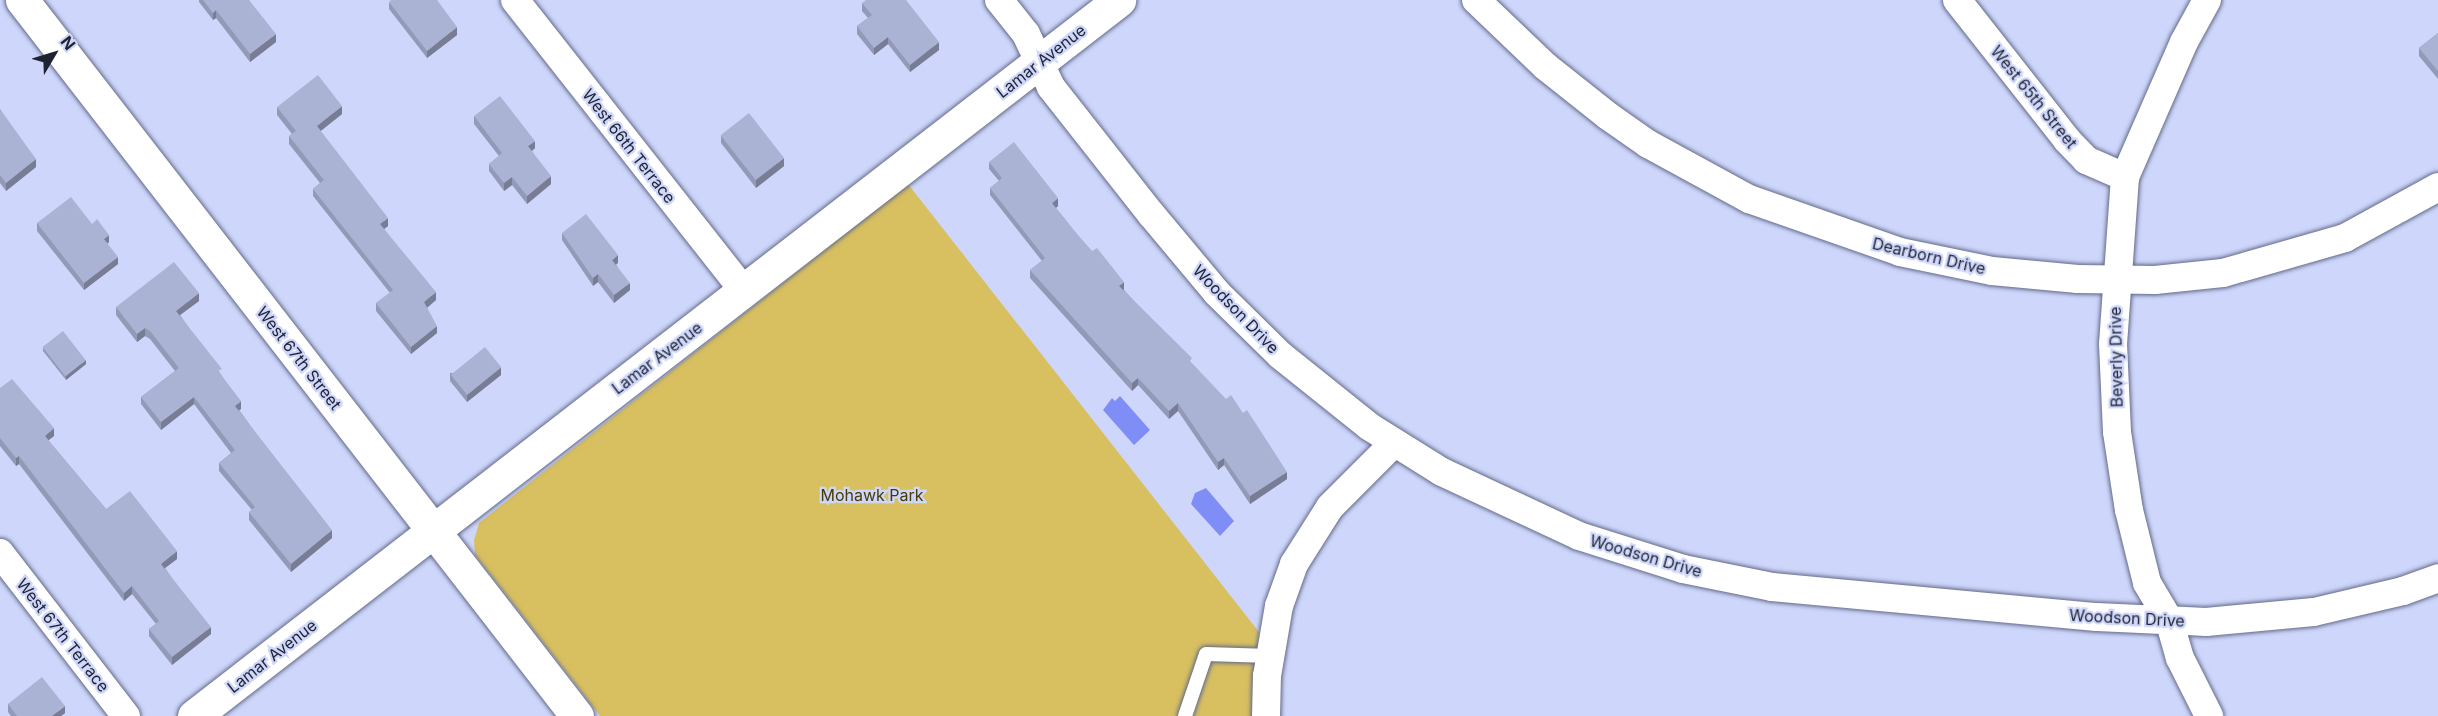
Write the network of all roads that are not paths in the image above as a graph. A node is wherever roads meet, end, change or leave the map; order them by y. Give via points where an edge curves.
1 (21, 0) edge
2 (515, 0) edge
3 (999, 0) edge
4 (1119, 0) edge
5 (1476, 0) edge
6 (1957, 0) edge
7 (2207, 0) edge
8 (1039, 62) junction
9 (2125, 177) junction
10 (2438, 187) edge
11 (2117, 280) junction
12 (744, 291) junction
13 (1394, 443) junction
14 (433, 530) junction
15 (0, 553) edge
16 (2438, 578) edge
17 (2169, 620) junction
18 (1271, 656) junction
19 (126, 716) edge
20 (194, 716) edge
21 (577, 716) edge
22 (1185, 716) edge
23 (1266, 716) edge
24 (2209, 716) edge

1 - 14 street, West 67th Street
2 - 12 street, West 66th Terrace
3 - 8 street, Woodson Drive via 1026,34
4 - 8 street, Lamar Avenue
5 - 11 street, Dearborn Drive via 1545,66 1608,116 1648,144 1749,199 1900,252 1992,271
6 - 9 street, West 65th Street via 2067,140 2086,160
7 - 9 street, Beverly Drive via 2184,42
8 - 12 street, Lamar Avenue
8 - 13 street, Woodson Drive via 1058,96 1217,293 1280,355
9 - 11 street, Beverly Drive
10 - 11 street, Dearborn Drive via 2345,238 2264,264 2200,276
11 - 17 street, Beverly Drive via 2113,344 2119,443 2129,510 2147,583
12 - 14 street, Lamar Avenue
13 - 17 street, Woodson Drive via 1510,507 1579,536 1683,569 1772,587
13 - 18 street via 1330,507 1311,534 1294,564 1279,606
14 - 20 street, Lamar Avenue
14 - 21 street, West 67th Street
15 - 19 street, West 67th Terrace
16 - 17 street, Woodson Drive via 2403,591 2314,612 2206,622
17 - 24 street, Beverly Drive via 2180,658
18 - 22 lane via 1206,654
18 - 23 street

